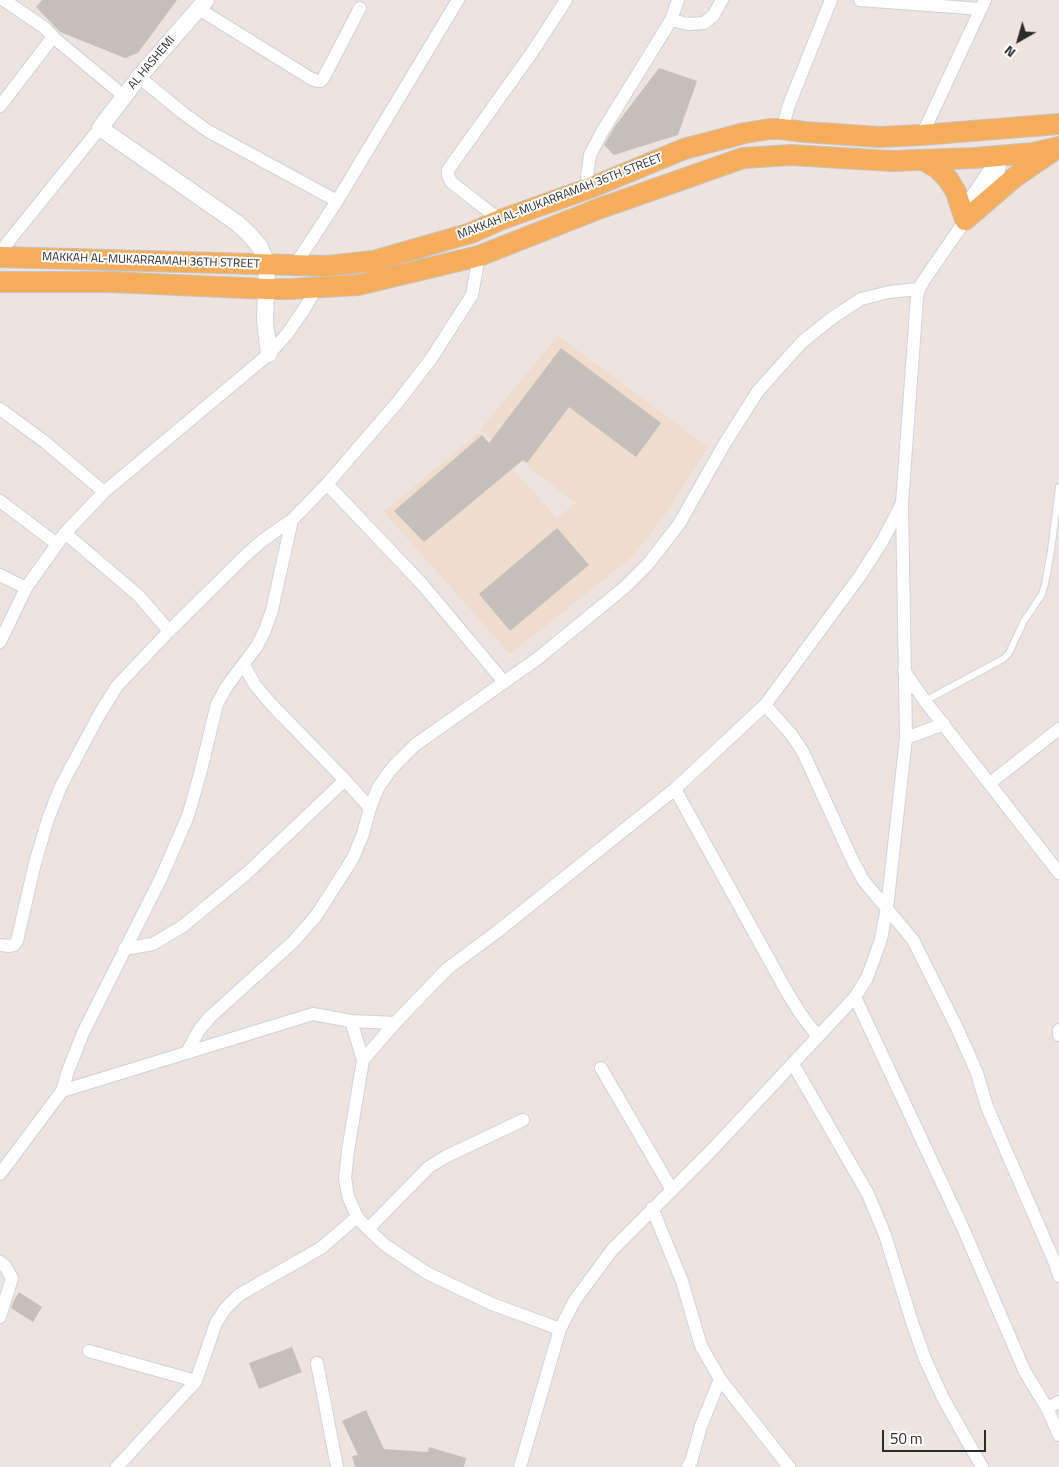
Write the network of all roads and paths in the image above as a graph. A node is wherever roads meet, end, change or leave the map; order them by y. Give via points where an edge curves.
1 (4, 0) edge
2 (458, 0) edge
3 (566, 0) edge
4 (678, 0) edge
5 (722, 0) edge
6 (831, 0) edge
7 (860, 0) edge
8 (202, 4) edge
9 (983, 4) edge
10 (360, 8) dead end
11 (671, 20) junction
12 (53, 36) junction
13 (139, 77) junction
14 (124, 96) junction
15 (0, 106) edge
16 (1059, 124) edge
17 (100, 128) junction
18 (782, 129) junction
19 (977, 131) junction
20 (922, 135) junction
21 (1058, 143) edge
22 (1002, 156) junction
23 (923, 160) junction
24 (590, 188) junction
25 (336, 201) junction
26 (500, 220) junction
27 (965, 220) junction
28 (0, 252) edge
29 (0, 256) edge
30 (479, 256) junction
31 (267, 264) junction
32 (295, 265) junction
33 (328, 266) junction
34 (0, 282) edge
35 (317, 288) junction
36 (267, 289) junction
37 (919, 289) junction
38 (269, 354) junction
39 (0, 409) edge
40 (327, 484) junction
41 (1059, 487) edge
42 (104, 492) junction
43 (0, 502) edge
44 (902, 503) junction
45 (292, 520) junction
46 (65, 533) junction
47 (56, 544) junction
48 (0, 575) edge
49 (26, 588) junction
50 (169, 631) junction
51 (0, 642) edge
52 (244, 665) junction
53 (904, 671) junction
54 (504, 682) junction
55 (925, 701) junction
56 (765, 705) junction
57 (944, 724) junction
58 (1059, 729) edge
59 (906, 738) junction
60 (345, 780) junction
61 (990, 783) junction
62 (675, 789) junction
63 (370, 808) junction
64 (1059, 873) edge
65 (887, 908) junction
66 (0, 945) edge
67 (124, 949) junction
68 (855, 997) junction
69 (351, 1021) junction
70 (395, 1023) junction
71 (1059, 1030) edge
72 (1059, 1035) edge
73 (818, 1037) junction
74 (187, 1052) junction
75 (363, 1060) junction
76 (793, 1064) junction
77 (601, 1068) dead end
78 (62, 1091) junction
79 (523, 1120) dead end
80 (0, 1174) edge
81 (672, 1190) junction
82 (652, 1208) junction
83 (357, 1217) junction
84 (368, 1229) junction
85 (0, 1262) edge
86 (1057, 1262) edge
87 (1059, 1276) edge
88 (0, 1317) edge
89 (560, 1329) junction
90 (89, 1351) dead end
91 (317, 1363) dead end
92 (720, 1379) junction
93 (196, 1381) junction
94 (1059, 1402) edge
95 (1047, 1408) junction
96 (1059, 1436) edge
97 (117, 1467) edge
98 (337, 1467) edge
99 (520, 1467) edge
100 (688, 1467) edge
101 (789, 1467) edge
102 (982, 1467) edge

1 - 12 street
2 - 25 street
3 - 26 street via 448,170 451,182
4 - 11 street
5 - 11 street via 713,16 704,23
6 - 18 street
7 - 9 street
8 - 10 street via 317,81 324,77
8 - 13 street, AL HASHEMI
9 - 20 street
11 - 24 street via 590,155 587,177
12 - 14 street
12 - 15 street
13 - 14 street, AL HASHEMI
13 - 25 street via 208,131
14 - 17 street, AL HASHEMI
16 - 19 main road, MAKKAH AL-MUKARRAMAH 36TH STREET
17 - 28 street
17 - 31 street via 237,223 260,247
18 - 20 main road, MAKKAH AL-MUKARRAMAH 36TH STREET via 879,137
18 - 24 main road, MAKKAH AL-MUKARRAMAH 36TH STREET via 745,133 684,150
19 - 20 main road, MAKKAH AL-MUKARRAMAH 36TH STREET
19 - 22 main road via 990,138
21 - 22 main road, MAKKAH AL-MUKARRAMAH 36TH STREET via 1033,153
21 - 27 main road
22 - 23 main road, MAKKAH AL-MUKARRAMAH 36TH STREET
22 - 27 street via 999,170 985,196
23 - 27 main road via 948,179
23 - 30 main road, MAKKAH AL-MUKARRAMAH 36TH STREET via 791,155 743,158
24 - 26 main road, MAKKAH AL-MUKARRAMAH 36TH STREET
25 - 32 street
26 - 33 main road, MAKKAH AL-MUKARRAMAH 36TH STREET via 471,233 373,261
27 - 37 street
29 - 31 main road, MAKKAH AL-MUKARRAMAH 36TH STREET
30 - 35 main road, MAKKAH AL-MUKARRAMAH 36TH STREET via 358,285
30 - 40 street via 472,295 431,359
31 - 32 main road, MAKKAH AL-MUKARRAMAH 36TH STREET
31 - 36 street
32 - 33 main road, MAKKAH AL-MUKARRAMAH 36TH STREET
33 - 35 street
34 - 36 main road, MAKKAH AL-MUKARRAMAH 36TH STREET via 110,282
35 - 36 main road, MAKKAH AL-MUKARRAMAH 36TH STREET
35 - 38 street via 303,312
36 - 38 street via 265,321
37 - 44 street
37 - 54 street via 861,299 802,342 758,391 679,524 648,564 537,659
38 - 42 street
39 - 42 street
40 - 45 street
40 - 54 street via 422,584
41 - 55 lane via 1042,594 1024,621 1009,653
42 - 46 street
43 - 47 street
44 - 53 street
44 - 56 street via 884,540 860,576
45 - 50 street via 247,554
45 - 52 street via 272,610 257,646
46 - 47 street
46 - 50 street via 139,596
47 - 49 street
48 - 49 street
49 - 51 street
50 - 66 street via 118,686 65,778 35,863 19,936 14,945
52 - 60 street via 271,704
52 - 67 street via 222,695 188,816 161,878
53 - 55 street
53 - 59 street
54 - 63 street via 415,745 389,772
55 - 57 street
56 - 62 street
56 - 65 street via 803,752 863,880
57 - 59 street
57 - 61 street
58 - 61 street
59 - 65 street
60 - 63 street
60 - 67 street via 246,874 183,926 153,944
61 - 64 street
62 - 70 street via 447,969
62 - 73 street via 787,992
63 - 74 street via 352,858 316,916 293,942 210,1017
65 - 68 street via 874,959
65 - 86 street via 913,940 958,1030 987,1106
67 - 78 street via 83,1033
68 - 73 street
68 - 95 street via 964,1228 1025,1372
69 - 70 street
69 - 74 street via 313,1014
69 - 75 street
70 - 75 street
71 - 72 street
73 - 76 street
74 - 78 street
75 - 83 street via 345,1178
76 - 81 street
76 - 102 street via 868,1194 885,1235 925,1359
77 - 81 street
78 - 80 street
79 - 84 street via 429,1167
81 - 82 street
82 - 89 street via 593,1274
82 - 92 street via 682,1281 701,1346
83 - 84 street
83 - 93 street via 321,1248 239,1295 225,1309 216,1323
84 - 89 street via 427,1273 492,1304
85 - 88 street via 12,1278
86 - 87 street
89 - 99 street
90 - 93 street
91 - 98 street
92 - 100 street
92 - 101 street
93 - 97 street
94 - 95 street
95 - 96 street

